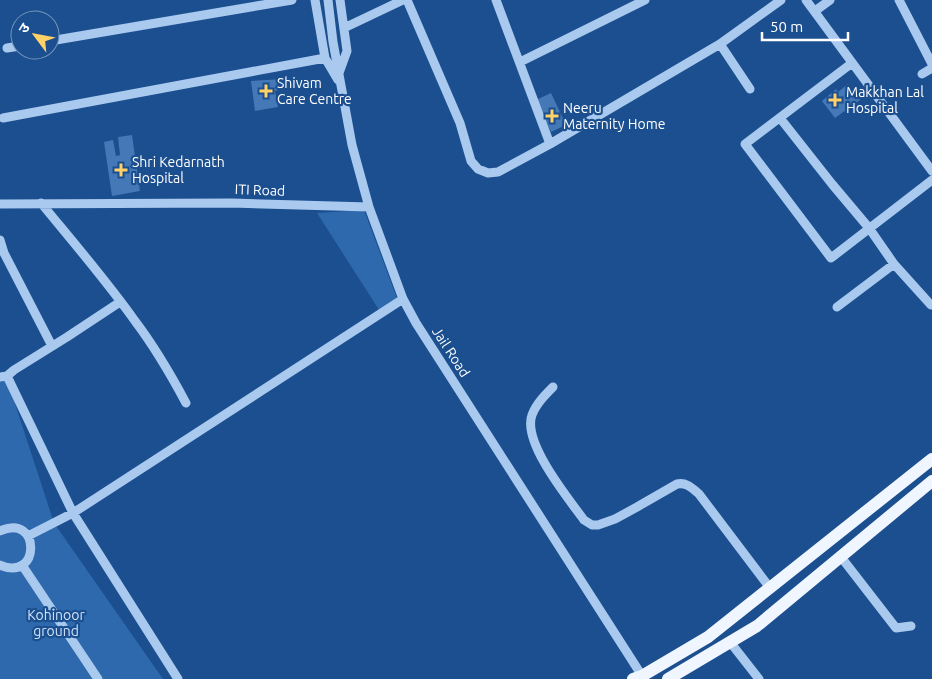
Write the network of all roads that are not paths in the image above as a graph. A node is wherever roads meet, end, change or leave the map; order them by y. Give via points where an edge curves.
1 (292, 0) edge
2 (316, 0) edge
3 (328, 0) edge
4 (340, 0) edge
5 (405, 0) edge
6 (496, 0) edge
7 (645, 0) edge
8 (781, 0) edge
9 (806, 0) edge
10 (830, 0) edge
11 (900, 0) edge
12 (815, 10) junction
13 (344, 28) junction
14 (60, 39) edge
15 (720, 44) junction
16 (7, 48) dead end
17 (10, 48) edge
18 (325, 58) junction
19 (520, 62) junction
20 (852, 63) junction
21 (932, 64) edge
22 (932, 68) edge
23 (339, 73) junction
24 (922, 74) dead end
25 (341, 85) junction
26 (750, 90) dead end
27 (3, 118) dead end
28 (780, 118) junction
29 (550, 144) junction
30 (932, 171) edge
31 (932, 180) edge
32 (0, 204) edge
33 (41, 204) junction
34 (370, 208) junction
35 (869, 228) junction
36 (0, 240) edge
37 (894, 264) junction
38 (403, 299) junction
39 (120, 302) junction
40 (932, 304) edge
41 (837, 307) dead end
42 (52, 346) junction
43 (3, 377) edge
44 (553, 387) dead end
45 (186, 403) dead end
46 (932, 459) edge
47 (932, 481) edge
48 (73, 513) junction
49 (0, 531) edge
50 (28, 536) junction
51 (841, 557) junction
52 (0, 565) edge
53 (22, 565) junction
54 (770, 588) junction
55 (911, 626) dead end
56 (730, 642) junction
57 (640, 678) edge
58 (98, 679) edge
59 (178, 679) edge
60 (668, 679) edge
61 (759, 679) edge

1 - 14 street
2 - 18 street
3 - 23 street, Jail Road
4 - 13 street
5 - 13 street
5 - 29 street via 460,124 471,162 478,169 498,172
6 - 19 street
7 - 19 street
8 - 15 street
9 - 12 street
10 - 12 street
11 - 21 street
12 - 20 street
13 - 23 street via 347,51
15 - 26 street
15 - 29 street
16 - 17 street
18 - 25 street
18 - 27 street
19 - 29 street
20 - 28 street
20 - 30 street
22 - 24 street
23 - 25 street, Jail Road
25 - 34 street, Jail Road via 352,145
28 - 35 street
28 - 35 street via 745,144 830,258
31 - 35 street
32 - 33 street, ITI Road
33 - 34 street, ITI Road via 232,203
33 - 39 street
34 - 38 street, Jail Road
35 - 37 street
36 - 42 street
37 - 40 street
37 - 41 street
38 - 48 street
38 - 57 street, Jail Road
39 - 42 street
39 - 45 street
42 - 43 street
43 - 48 street
44 - 54 street via 531,416 532,437 549,472 584,520 598,525 615,519 682,483 699,494
46 - 54 main road
47 - 51 main road
48 - 50 street
48 - 59 street
49 - 50 street via 15,528
50 - 53 street via 31,552
51 - 55 street via 896,628
51 - 56 main road via 757,626
52 - 53 street via 15,568
53 - 58 street
54 - 57 main road via 708,637
56 - 60 main road
56 - 61 street

